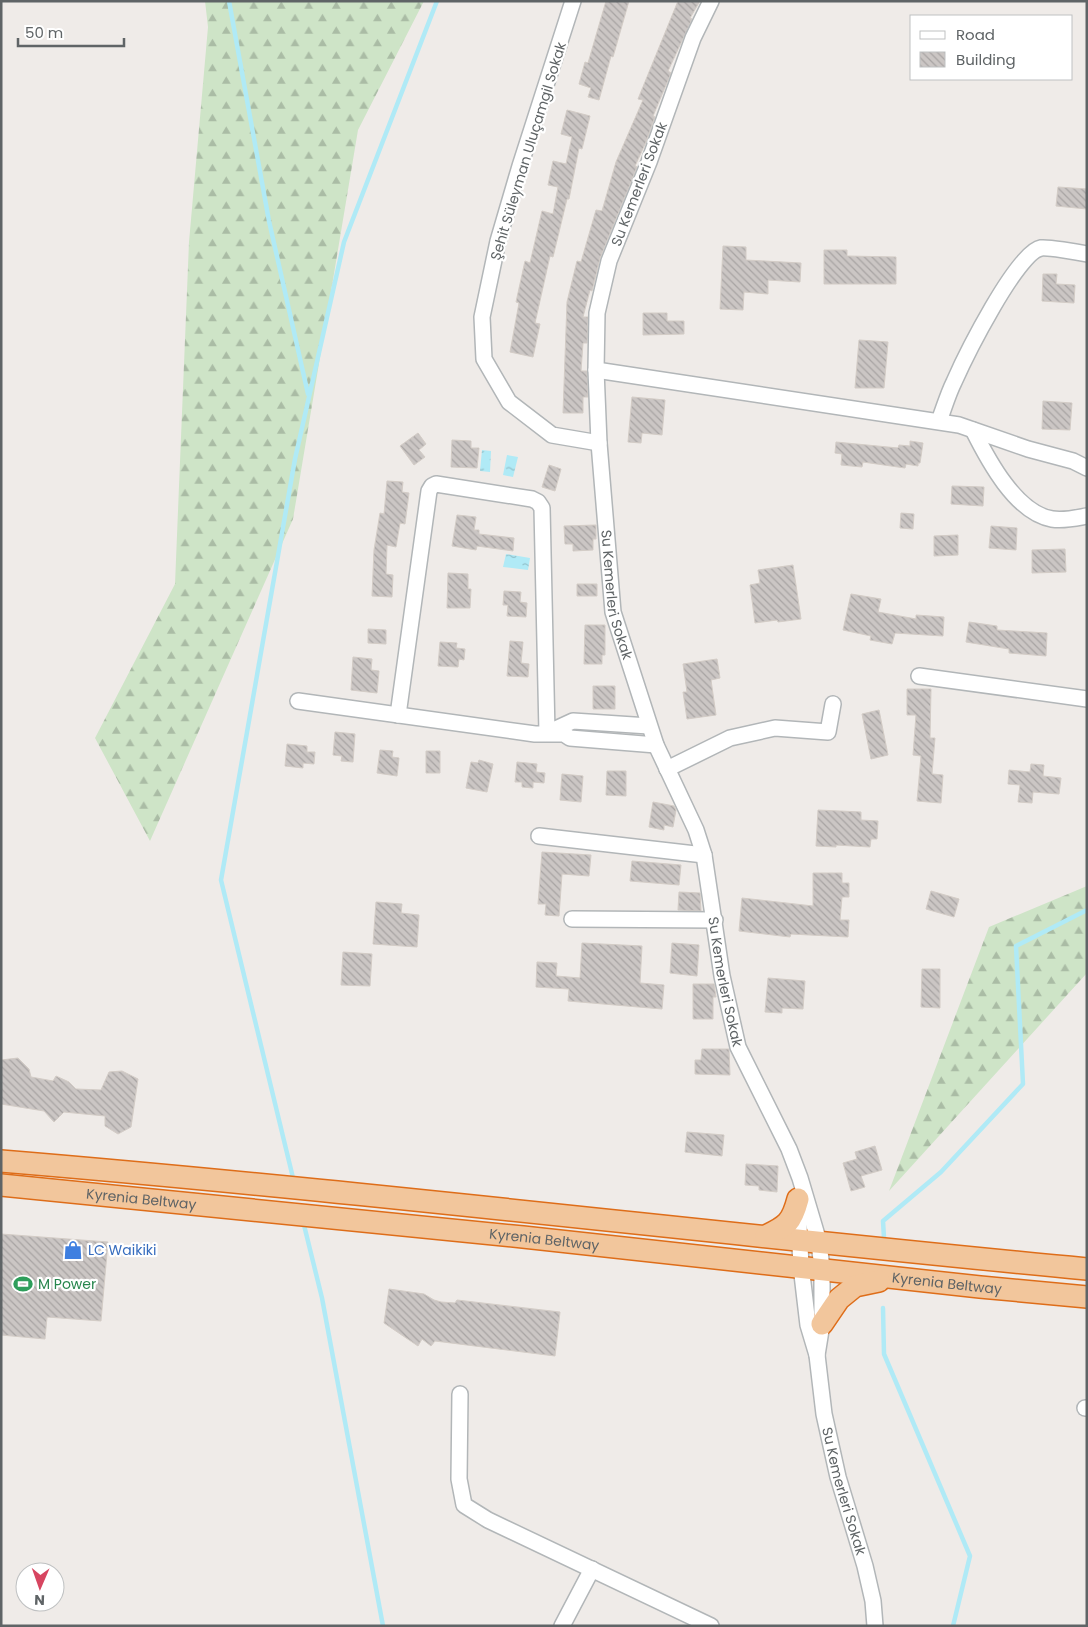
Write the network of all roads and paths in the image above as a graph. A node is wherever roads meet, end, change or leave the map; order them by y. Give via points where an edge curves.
1 (573, 1) edge
2 (711, 1) edge
3 (1087, 254) edge
4 (596, 370) junction
5 (939, 421) junction
6 (973, 430) junction
7 (600, 443) junction
8 (1087, 468) edge
9 (1087, 516) edge
10 (919, 676) dead end
11 (1087, 700) edge
12 (298, 701) dead end
13 (834, 704) dead end
14 (398, 715) junction
15 (650, 726) junction
16 (547, 733) junction
17 (656, 745) junction
18 (667, 769) junction
19 (539, 836) dead end
20 (704, 855) junction
21 (572, 920) dead end
22 (715, 920) junction
23 (1, 1161) edge
24 (800, 1178) junction
25 (1, 1185) edge
26 (798, 1199) junction
27 (766, 1236) junction
28 (809, 1241) junction
29 (801, 1266) junction
30 (822, 1269) junction
31 (1087, 1270) edge
32 (894, 1278) junction
33 (1087, 1297) edge
34 (822, 1324) junction
35 (816, 1355) junction
36 (460, 1394) dead end
37 (592, 1569) junction
38 (562, 1626) edge
39 (711, 1626) edge
40 (875, 1626) edge

1 - 7 street, Şehit Süleyman Uluçamgil Sokak via 498,241 482,317 484,359 509,402 552,435
2 - 4 street, Su Kemerleri Sokak via 693,38 649,162 609,261 597,313
3 - 5 street via 1041,248 1021,264 999,296 953,383
4 - 5 street
4 - 7 street, Su Kemerleri Sokak
5 - 6 street
6 - 8 street
6 - 9 street via 1006,485 1032,512 1053,519
7 - 15 street, Su Kemerleri Sokak via 613,612
10 - 11 street
12 - 14 street
13 - 18 street via 828,732 775,728 730,738
14 - 16 street
14 - 16 street via 429,491 436,484 532,499 542,508
15 - 16 street via 573,721
15 - 17 street, Su Kemerleri Sokak
16 - 17 street
17 - 18 street, Su Kemerleri Sokak
18 - 20 street, Su Kemerleri Sokak via 696,830
19 - 20 street
20 - 22 street, Su Kemerleri Sokak
21 - 22 street
22 - 24 street, Su Kemerleri Sokak via 722,976 738,1047 789,1148
23 - 27 highway, Kyrenia Beltway
24 - 26 street
24 - 28 street
25 - 29 highway, Kyrenia Beltway
26 - 27 highway via 794,1215 784,1227
26 - 28 street
27 - 28 highway, Kyrenia Beltway
28 - 29 street
28 - 30 street
28 - 31 highway, Kyrenia Beltway
29 - 30 highway, Kyrenia Beltway
29 - 35 street via 808,1325
30 - 32 highway, Kyrenia Beltway
30 - 34 street
32 - 33 highway, Kyrenia Beltway
32 - 34 highway via 855,1286 839,1299
34 - 35 street
35 - 40 street, Su Kemerleri Sokak via 826,1423 865,1566
36 - 37 street via 459,1479 464,1504 488,1520
37 - 38 street
37 - 39 street

